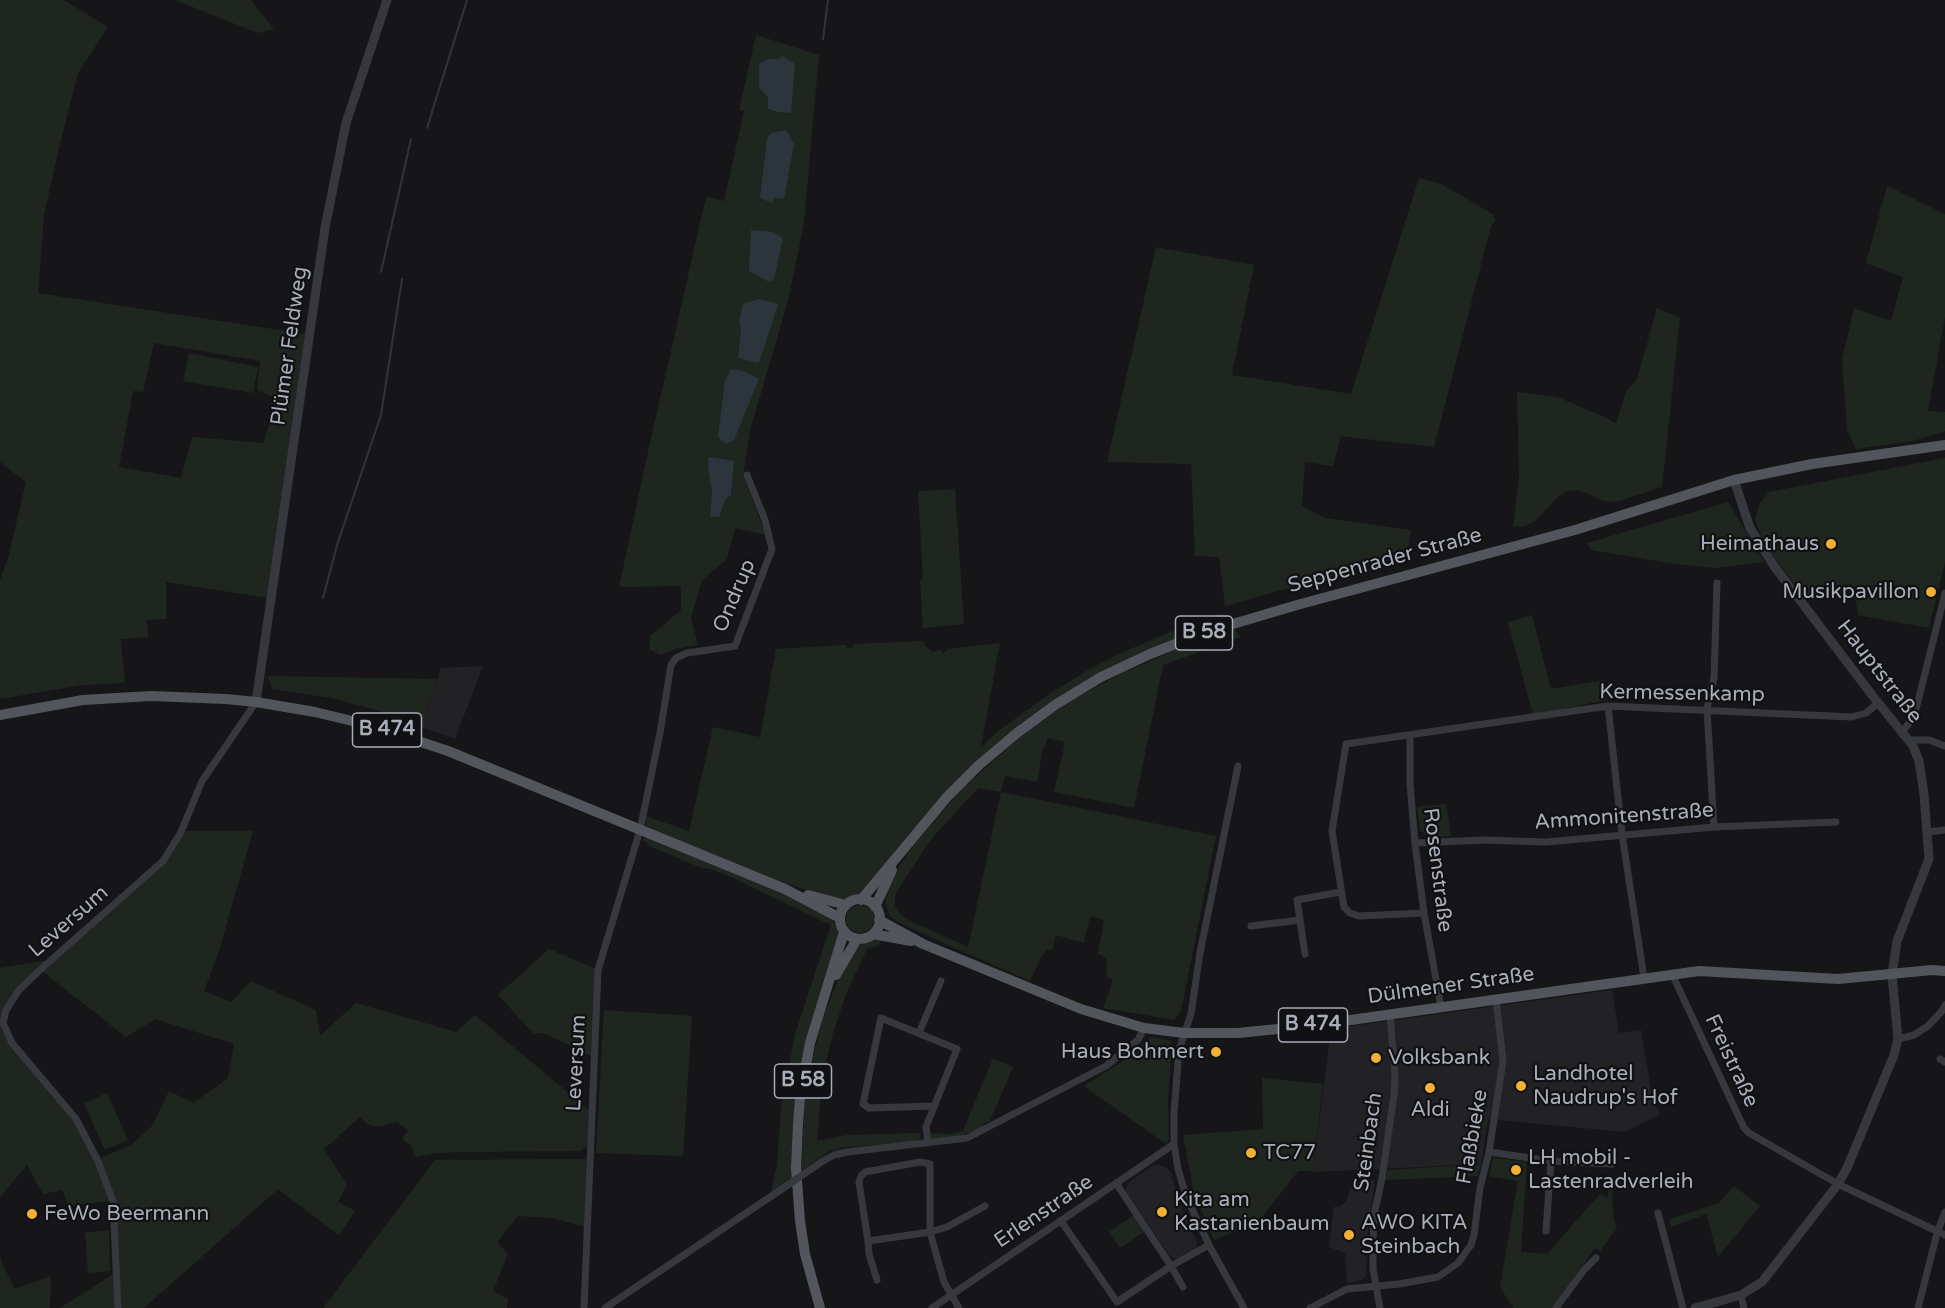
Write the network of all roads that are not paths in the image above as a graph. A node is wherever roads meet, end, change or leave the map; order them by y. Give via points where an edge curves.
1 (387, 0) edge
2 (1945, 445) edge
3 (747, 475) dead end
4 (1734, 480) junction
5 (1717, 583) dead end
6 (1945, 593) edge
7 (256, 702) junction
8 (1878, 703) junction
9 (1608, 706) junction
10 (1707, 710) junction
11 (0, 715) edge
12 (1410, 736) junction
13 (1905, 736) junction
14 (1945, 746) edge
15 (1238, 766) dead end
16 (1836, 822) dead end
17 (1714, 827) junction
18 (640, 830) junction
19 (1945, 830) edge
20 (1927, 832) junction
21 (1622, 834) junction
22 (1415, 843) junction
23 (901, 851) junction
24 (785, 889) junction
25 (1340, 892) junction
26 (861, 900) junction
27 (846, 905) junction
28 (875, 907) junction
29 (1424, 913) junction
30 (840, 918) junction
31 (879, 920) junction
32 (1300, 920) junction
33 (1251, 926) dead end
34 (844, 932) junction
35 (873, 934) junction
36 (857, 939) junction
37 (923, 944) junction
38 (1305, 954) dead end
39 (1945, 971) edge
40 (1892, 975) junction
41 (1644, 978) junction
42 (1674, 979) junction
43 (940, 981) dead end
44 (824, 996) junction
45 (1496, 999) junction
46 (1945, 1005) edge
47 (1441, 1007) junction
48 (1390, 1015) junction
49 (1144, 1028) junction
50 (919, 1033) junction
51 (1184, 1033) junction
52 (1898, 1039) junction
53 (933, 1107) junction
54 (928, 1143) junction
55 (1174, 1144) junction
56 (1489, 1152) junction
57 (1551, 1161) junction
58 (1611, 1164) dead end
59 (1116, 1183) junction
60 (1838, 1184) junction
61 (985, 1206) dead end
62 (1945, 1212) edge
63 (1658, 1213) dead end
64 (1061, 1221) junction
65 (930, 1232) junction
66 (1546, 1232) dead end
67 (1937, 1233) junction
68 (1945, 1235) edge
69 (868, 1241) junction
70 (1209, 1245) junction
71 (1596, 1258) dead end
72 (1172, 1266) junction
73 (877, 1280) dead end
74 (1376, 1286) junction
75 (1183, 1287) dead end
76 (1741, 1295) junction
77 (951, 1296) junction
78 (586, 1307) edge
79 (118, 1308) edge
80 (605, 1308) edge
81 (820, 1308) edge
82 (932, 1308) edge
83 (959, 1308) edge
84 (1244, 1308) edge
85 (1310, 1308) edge
86 (1380, 1308) edge
87 (1557, 1308) edge
88 (1683, 1308) edge
89 (1695, 1308) edge
90 (1744, 1308) edge
91 (1918, 1308) edge

1 - 7 street, Plümer Feldweg via 346,123 325,228
2 - 4 main road, Seppenrader Straße / B 58 via 1812,464
3 - 18 street, Ondrup via 772,549 735,646 687,653 671,665
4 - 8 street, Hauptstraße via 1750,528 1774,566
4 - 23 main road, Seppenrader Straße / B 58 via 1575,530 1217,629 1150,654 1101,677 1017,733 947,797
5 - 10 street via 1714,678
6 - 13 street via 1914,717
7 - 11 main road, B 474 via 128,697 83,700
7 - 18 main road, B 474 via 373,726 448,751
7 - 79 street, Leversum via 202,781 181,832 163,861 19,990 3,1023 12,1043 76,1119 97,1159 113,1201
8 - 10 street, Kermessenkamp via 1866,714 1852,717
8 - 13 street, Hauptstraße
9 - 10 street, Kermessenkamp
9 - 12 street, Kermessenkamp
9 - 21 street
10 - 17 street
12 - 22 street, Rosenstraße
12 - 25 street, Kermessenkamp via 1346,744 1332,831
13 - 14 street
13 - 20 street, Hauptstraße via 1919,761
15 - 51 street via 1191,1014
16 - 17 street, Ammonitenstraße
17 - 21 street, Ammonitenstraße
18 - 24 main road, B 474
18 - 78 street, Leversum via 598,970
19 - 20 street
20 - 40 street, Hauptstraße via 1929,859 1897,941
21 - 22 street, Ammonitenstraße via 1546,842
21 - 41 street
22 - 29 street, Rosenstraße
23 - 26 main road, Seppenrader Straße / B 58
23 - 28 main road, Seppenrader Straße / B 58
24 - 27 main road, B 474
24 - 30 main road, B 474
25 - 29 street via 1344,907 1354,915
25 - 32 street via 1297,900
26 - 27 main road
26 - 28 main road
27 - 30 main road
28 - 31 main road
29 - 47 street, Rosenstraße
30 - 34 main road
31 - 35 main road
31 - 37 main road, Dülmener Straße / B 474
32 - 33 street
32 - 38 street
34 - 36 main road
34 - 44 main road, B 58
35 - 36 main road
35 - 37 main road, Dülmener Straße / B 474
36 - 44 main road, B 58
37 - 49 main road, Dülmener Straße / B 474 via 1081,1010
39 - 40 main road, B 474
40 - 42 main road, Dülmener Straße / B 474 via 1838,979 1699,971
40 - 52 street, Hauptstraße
41 - 42 main road, Dülmener Straße / B 474
41 - 45 main road, Dülmener Straße / B 474
42 - 60 street, Freistraße via 1744,1128
43 - 50 street
44 - 81 main road, B 58 via 803,1078 796,1168 805,1254
45 - 47 main road, Dülmener Straße / B 474
45 - 56 street, Flaßbieke via 1503,1061
46 - 52 street via 1928,1026
47 - 48 main road, Dülmener Straße / B 474
48 - 51 main road, Dülmener Straße / B 474 via 1262,1031
48 - 74 street, Steinbach via 1395,1076 1374,1215
49 - 51 main road, Dülmener Straße / B 474
49 - 54 street via 1138,1040 1106,1066 967,1138
50 - 53 street via 957,1049
50 - 53 street via 881,1018 863,1104 869,1108
51 - 55 street via 1179,1050
52 - 60 street
53 - 54 street via 926,1127
54 - 80 street, bridge via 834,1155
55 - 59 street, Erlenstraße
55 - 70 street via 1182,1183
56 - 57 street
56 - 74 street, Flaßbieke via 1474,1235 1464,1256 1438,1277
57 - 58 street
57 - 66 street
59 - 64 street, Erlenstraße
59 - 72 street
60 - 67 street, Freistraße
60 - 76 street via 1770,1274
61 - 65 street
62 - 67 street
63 - 88 street
64 - 72 street via 1117,1302
64 - 77 street, Erlenstraße
65 - 69 street
65 - 69 street via 930,1164 920,1162 861,1176
65 - 77 street
67 - 68 street, Freistraße
67 - 91 street
69 - 73 street
70 - 72 street
70 - 84 street
71 - 87 street
72 - 75 street
74 - 85 street, Flaßbieke via 1347,1289
74 - 86 street, Steinbach
76 - 89 street
76 - 90 street
77 - 82 street, Erlenstraße
77 - 83 street

